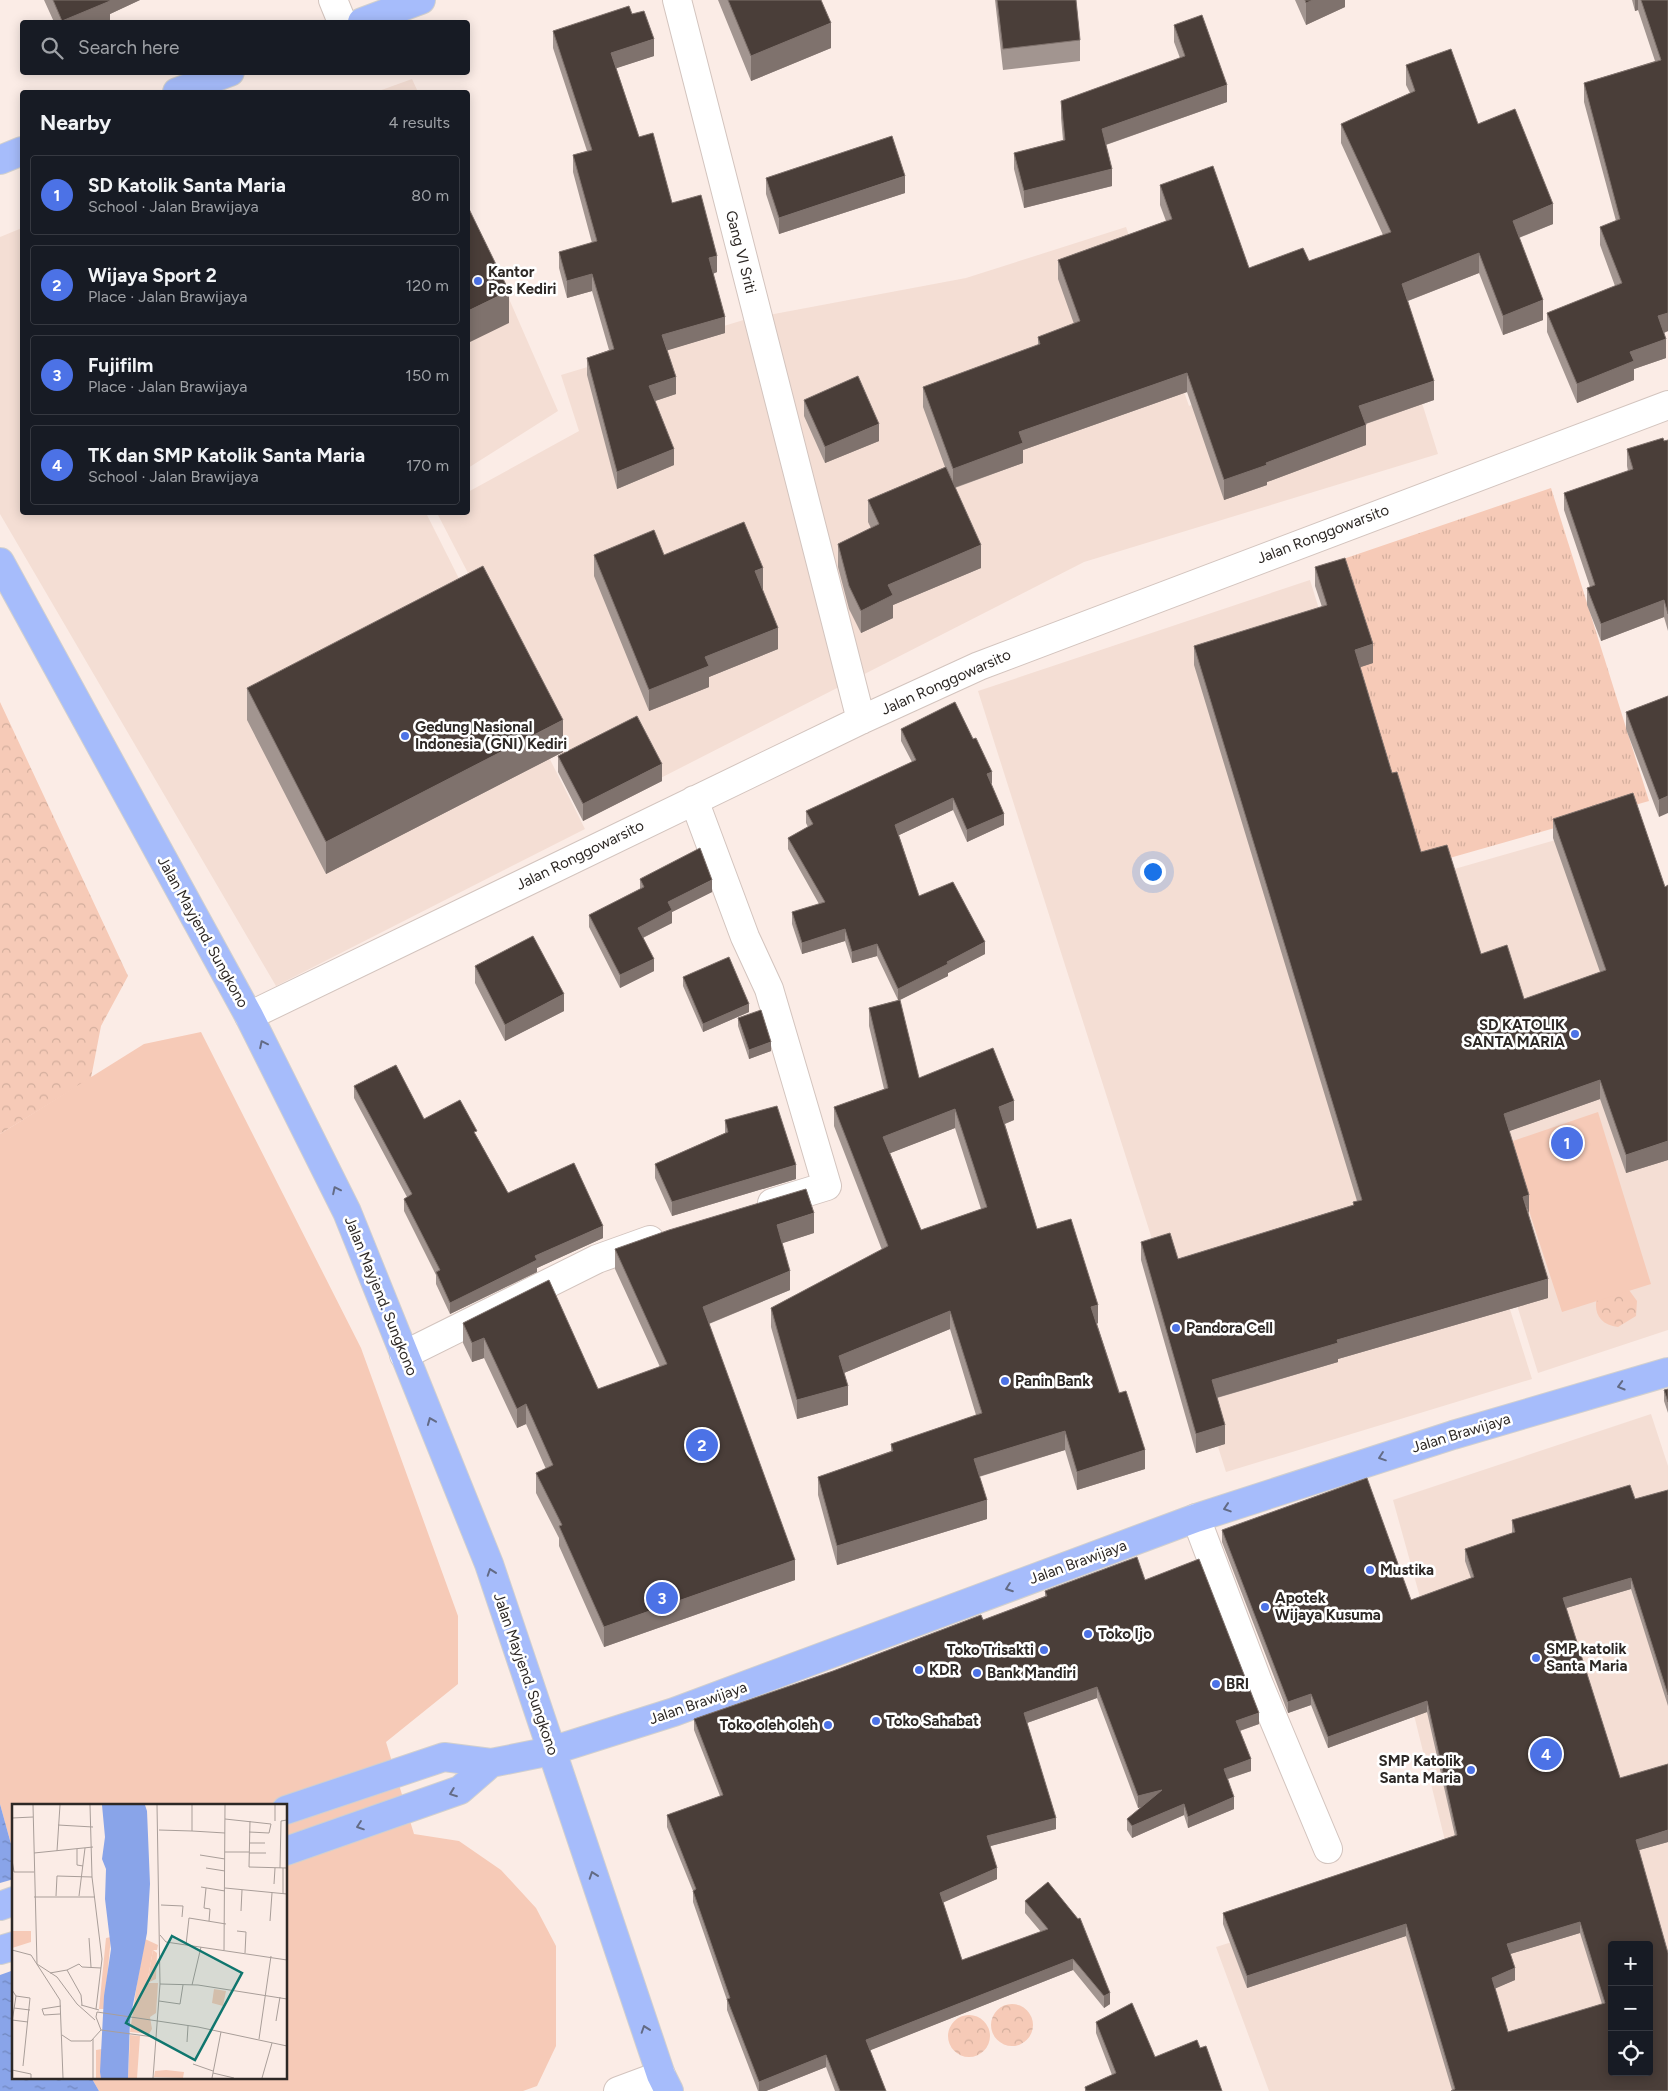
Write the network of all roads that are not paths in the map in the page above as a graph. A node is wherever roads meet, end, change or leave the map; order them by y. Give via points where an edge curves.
1 (333, 0) edge
2 (421, 0) edge
3 (677, 0) edge
4 (341, 20) edge
5 (367, 20) edge
6 (222, 75) edge
7 (182, 90) edge
8 (20, 152) edge
9 (0, 160) edge
10 (1668, 405) edge
11 (0, 562) edge
12 (861, 720) junction
13 (694, 800) junction
14 (249, 1016) junction
15 (751, 1209) edge
16 (674, 1232) edge
17 (404, 1355) junction
18 (1668, 1372) edge
19 (1196, 1518) junction
20 (551, 1750) junction
21 (491, 1763) junction
22 (288, 1809) edge
23 (1328, 1848) dead end
24 (288, 1850) edge
25 (12, 1902) edge
26 (0, 1906) edge
27 (665, 2083) edge
28 (618, 2091) edge

1 - 4 street
2 - 5 main road
3 - 12 street, Gang VI Sriti
6 - 7 main road
8 - 9 main road
10 - 12 street, Jalan Ronggowarsito via 979,666
11 - 14 main road, Jalan Mayjend. Sungkono
12 - 13 street, Jalan Ronggowarsito
13 - 14 street, Jalan Ronggowarsito
13 - 15 street via 745,937 769,989 827,1186
17 -> 14 main road, Jalan Mayjend. Sungkono via 347,1212
16 - 17 street via 597,1259
20 -> 17 main road, Jalan Mayjend. Sungkono via 489,1564
18 -> 19 main road, Jalan Brawijaya via 1453,1435
19 -> 20 main road, Jalan Brawijaya via 674,1712
19 - 23 street via 1258,1682
20 - 21 main road, Jalan Brawijaya
27 -> 20 main road, Jalan Mayjend. Sungkono
21 - 22 main road, Jalan Brawijaya via 444,1757
21 -> 24 main road, Jalan Brawijaya via 460,1790
25 - 26 main road
27 - 28 street

